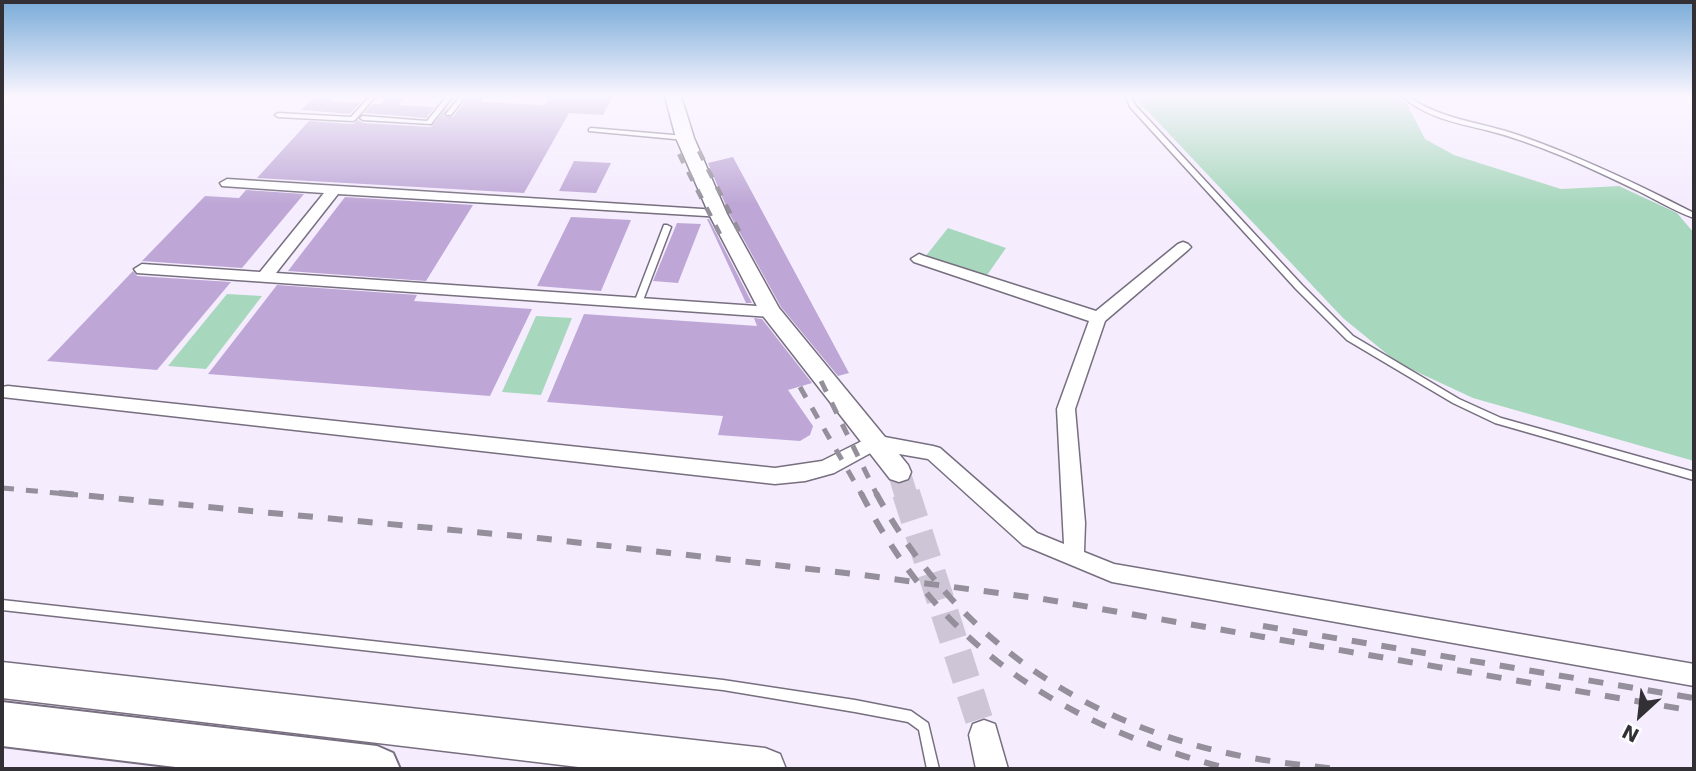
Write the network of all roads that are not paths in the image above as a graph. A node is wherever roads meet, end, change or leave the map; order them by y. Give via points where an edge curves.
1 (614, 132) edge
2 (683, 132) edge
3 (1156, 132) edge
4 (1500, 132) edge
5 (685, 138) junction
6 (226, 183) dead end
7 (334, 190) junction
8 (718, 214) junction
9 (1694, 216) edge
10 (667, 227) dead end
11 (1183, 247) dead end
12 (919, 260) dead end
13 (142, 269) dead end
14 (264, 277) junction
15 (638, 303) junction
16 (771, 312) junction
17 (1098, 318) junction
18 (8, 392) dead end
19 (874, 442) junction
20 (899, 472) tunnel mouth
21 (1694, 476) edge
22 (1074, 557) junction
23 (2, 606) edge
24 (1694, 675) edge
25 (2, 680) edge
26 (2, 724) edge
27 (984, 735) tunnel mouth
28 (377, 769) edge
29 (765, 769) edge
30 (933, 769) edge
31 (992, 769) edge

1 - 5 lane
2 - 5 street
3 - 21 lane via 1350,338 1498,421
4 - 9 lane via 1589,164
5 - 8 street
6 - 7 street
7 - 8 street
7 - 14 street
8 - 16 street
10 - 15 lane
11 - 17 street
12 - 17 street
13 - 14 street
14 - 15 street
15 - 16 street
16 - 19 street
17 - 22 street via 1066,409
18 - 19 street via 775,476 834,467
19 - 20 street
19 - 22 street via 933,453 1030,539
22 - 24 street via 1112,573
23 - 30 lane via 670,679 855,706 911,718 924,727
25 - 29 highway
26 - 28 highway
27 - 31 street

